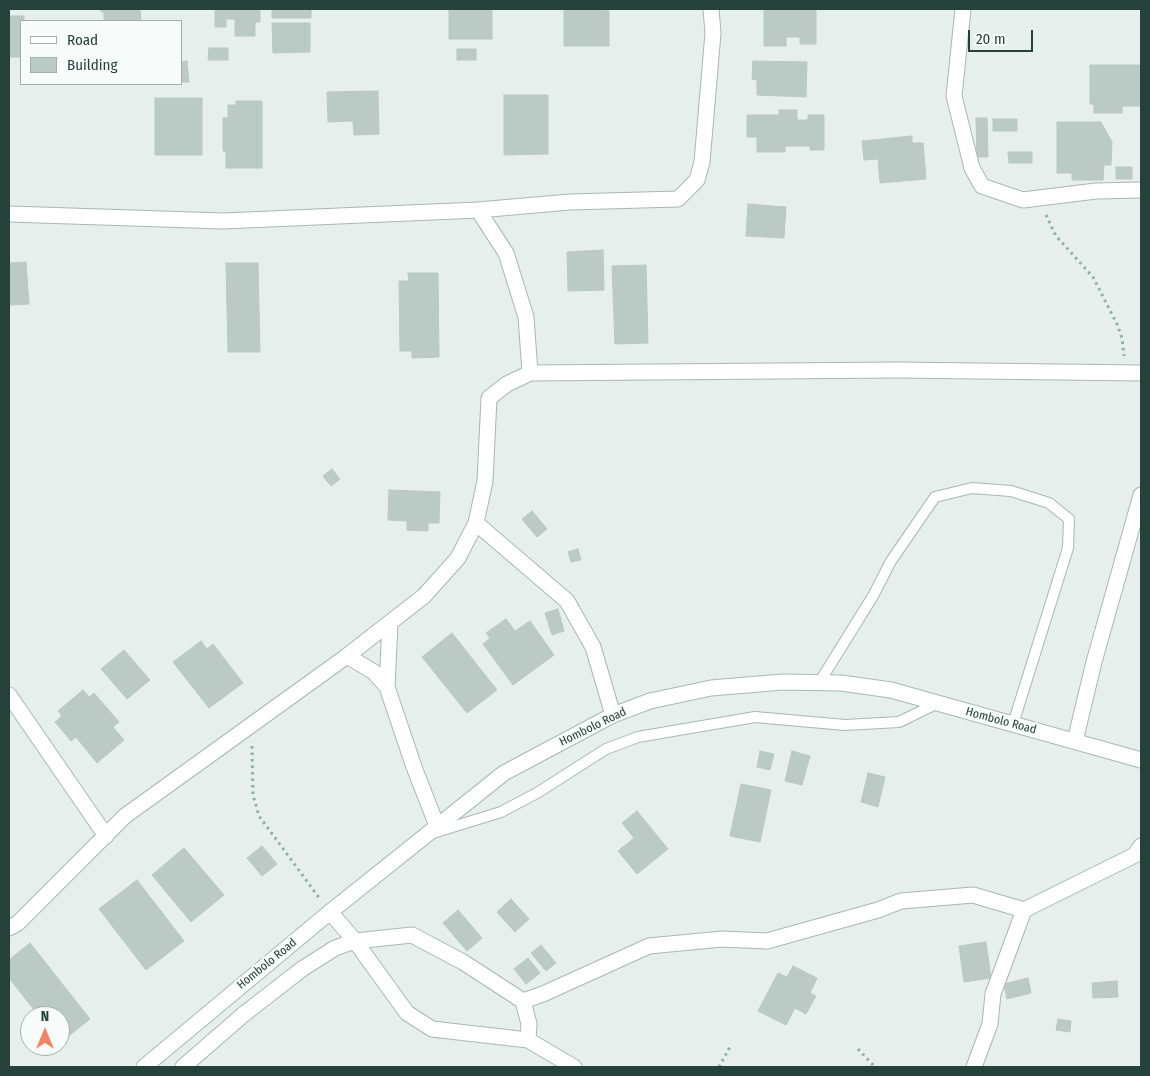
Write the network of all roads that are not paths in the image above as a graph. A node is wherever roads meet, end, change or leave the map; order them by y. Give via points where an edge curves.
1 (712, 9) edge
2 (963, 9) edge
3 (1141, 190) edge
4 (478, 210) junction
5 (9, 214) edge
6 (530, 373) junction
7 (1141, 373) edge
8 (1141, 496) edge
9 (476, 523) junction
10 (390, 622) junction
11 (346, 656) junction
12 (819, 683) junction
13 (387, 687) junction
14 (9, 695) edge
15 (938, 703) junction
16 (613, 715) junction
17 (1013, 724) junction
18 (1075, 741) junction
19 (1141, 760) edge
20 (437, 826) junction
21 (106, 836) junction
22 (425, 836) junction
23 (1141, 846) edge
24 (1024, 910) junction
25 (330, 912) junction
26 (9, 928) edge
27 (355, 940) junction
28 (522, 1001) junction
29 (528, 1040) junction
30 (144, 1067) edge
31 (183, 1067) edge
32 (574, 1067) edge
33 (974, 1067) edge

1 - 4 street via 705,144 697,180 678,199 570,202
2 - 3 street via 954,96 972,168 982,186 1022,200 1096,191
4 - 5 street via 223,222
4 - 6 street via 506,253 526,318
6 - 7 street via 897,370
6 - 9 street via 489,398 485,481
8 - 18 street
9 - 10 street via 458,558 424,596
9 - 16 street via 567,601 593,647
10 - 11 street
10 - 13 street
11 - 13 street via 374,672
11 - 21 street via 139,806
12 - 15 street, Hombolo Road via 891,690
12 - 16 street, Hombolo Road via 783,682 711,688 650,701
12 - 17 lane via 891,561 935,497 972,488 1011,491 1049,503 1069,519 1068,548
13 - 20 street
14 - 21 street
15 - 17 street, Hombolo Road
15 - 22 lane via 899,722 845,725 756,717 638,738 606,749 501,812
16 - 20 street, Hombolo Road via 504,773
17 - 18 street, Hombolo Road
18 - 19 street, Hombolo Road
20 - 22 street, Hombolo Road
21 - 26 street via 18,923
22 - 25 street, Hombolo Road
23 - 24 street via 1135,855
24 - 28 street via 973,895 901,901 767,941 722,939 649,946
24 - 33 street via 993,994 990,1024
25 - 27 street
25 - 30 street, Hombolo Road
27 - 28 street via 412,935 463,962
27 - 29 street via 408,1013 432,1029
27 - 31 street via 335,948 302,969
28 - 29 street via 529,1024
29 - 32 street

